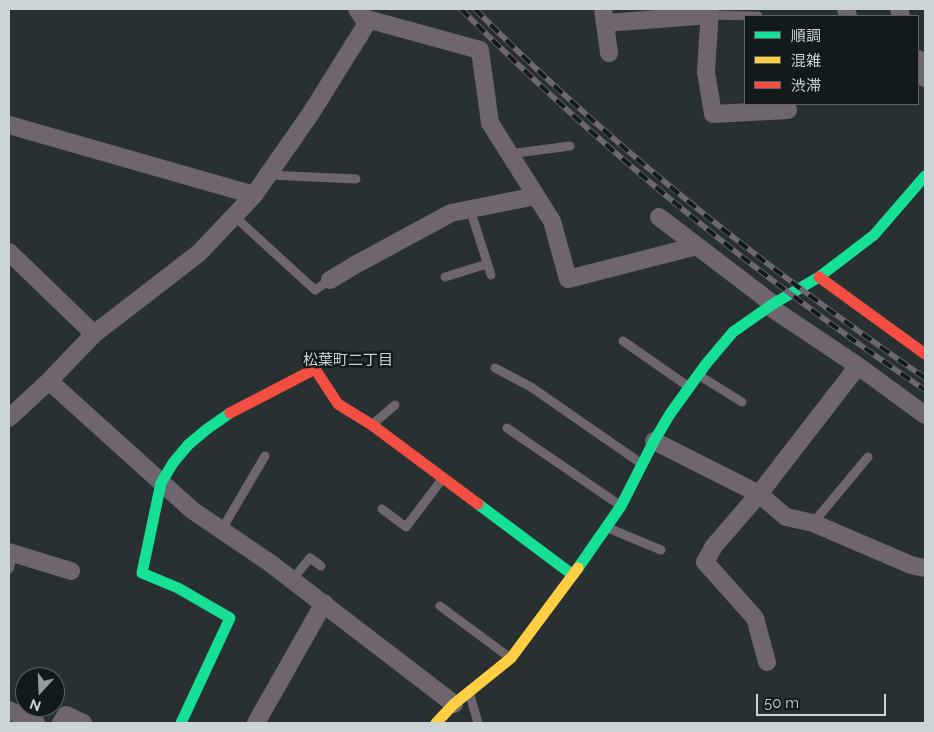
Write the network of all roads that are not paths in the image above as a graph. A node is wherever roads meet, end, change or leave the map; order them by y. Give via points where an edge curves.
1 (710, 12) edge
2 (363, 14) edge
3 (746, 15) edge
4 (604, 16) edge
5 (609, 53) dead end
6 (919, 62) edge
7 (925, 78) edge
8 (788, 110) dead end
9 (9, 125) edge
10 (570, 146) dead end
11 (509, 154) junction
12 (268, 175) junction
13 (925, 176) edge
14 (356, 179) dead end
15 (254, 195) junction
16 (536, 196) junction
17 (470, 209) junction
18 (234, 216) junction
19 (659, 217) dead end
20 (697, 246) junction
21 (9, 252) edge
22 (487, 264) junction
23 (491, 275) dead end
24 (446, 277) dead end
25 (819, 277) junction
26 (330, 280) joint
27 (772, 306) junction
28 (94, 334) junction
29 (623, 341) dead end
30 (925, 354) edge
31 (858, 366) junction
32 (495, 368) dead end
33 (698, 375) junction
34 (49, 381) junction
35 (689, 387) junction
36 (742, 402) dead end
37 (396, 405) dead end
38 (925, 415) edge
39 (9, 418) edge
40 (372, 425) junction
41 (507, 428) dead end
42 (654, 441) junction
43 (266, 456) dead end
44 (868, 457) dead end
45 (642, 464) junction
46 (443, 478) junction
47 (160, 484) junction
48 (759, 494) junction
49 (621, 506) junction
50 (382, 510) dead end
51 (813, 522) junction
52 (607, 528) junction
53 (222, 529) junction
54 (661, 550) dead end
55 (10, 558) edge
56 (321, 566) dead end
57 (925, 568) edge
58 (71, 571) dead end
59 (573, 575) junction
60 (292, 580) junction
61 (324, 603) junction
62 (440, 606) dead end
63 (511, 658) junction
64 (767, 662) dead end
65 (469, 693) junction
66 (454, 704) junction
67 (9, 710) edge
68 (36, 723) edge
69 (61, 723) edge
70 (83, 723) edge
71 (181, 723) edge
72 (256, 723) edge
73 (436, 723) edge
74 (478, 723) edge

1 - 3 lane
1 - 4 street
1 - 8 street via 706,72 713,114
2 - 11 street via 480,50 490,123
2 - 12 street via 312,113
4 - 5 street
6 - 7 street
9 - 15 street
10 - 11 lane
11 - 16 street
12 - 14 lane
12 - 15 street
13 - 25 street via 874,235
15 - 18 street
16 - 17 street
16 - 20 street via 552,221 568,279
17 - 22 lane
17 - 26 street via 450,213
18 - 26 lane via 315,290
18 - 28 street via 199,253
19 - 20 street
20 - 27 street
21 - 28 street
22 - 23 lane
22 - 24 lane
25 - 27 street
25 - 30 street
27 - 31 street
27 - 33 street via 733,332
28 - 34 street
29 - 35 lane
31 - 38 street
31 - 48 street
32 - 45 lane via 530,387
33 - 35 street
33 - 36 lane
34 - 39 street
34 - 47 street
35 - 42 street
37 - 40 lane
40 - 46 street
40 - 47 street via 338,404 315,368 216,421 190,442
41 - 49 lane
42 - 45 street
42 - 48 street
43 - 53 lane
44 - 51 lane
45 - 49 street
46 - 50 lane via 406,527
46 - 59 street
47 - 53 street
47 - 71 street via 142,574 178,588 230,618
48 - 51 street via 786,517
48 - 64 street via 714,546 705,562 755,618
49 - 52 street
51 - 57 street via 911,565
52 - 54 lane
52 - 59 street
53 - 60 street
55 - 58 street
56 - 60 lane via 310,558
59 - 63 street
60 - 61 street
61 - 66 street
61 - 72 street
62 - 63 lane
63 - 65 street
65 - 66 street
65 - 74 lane
66 - 73 street
67 - 68 street
69 - 70 street via 66,715

